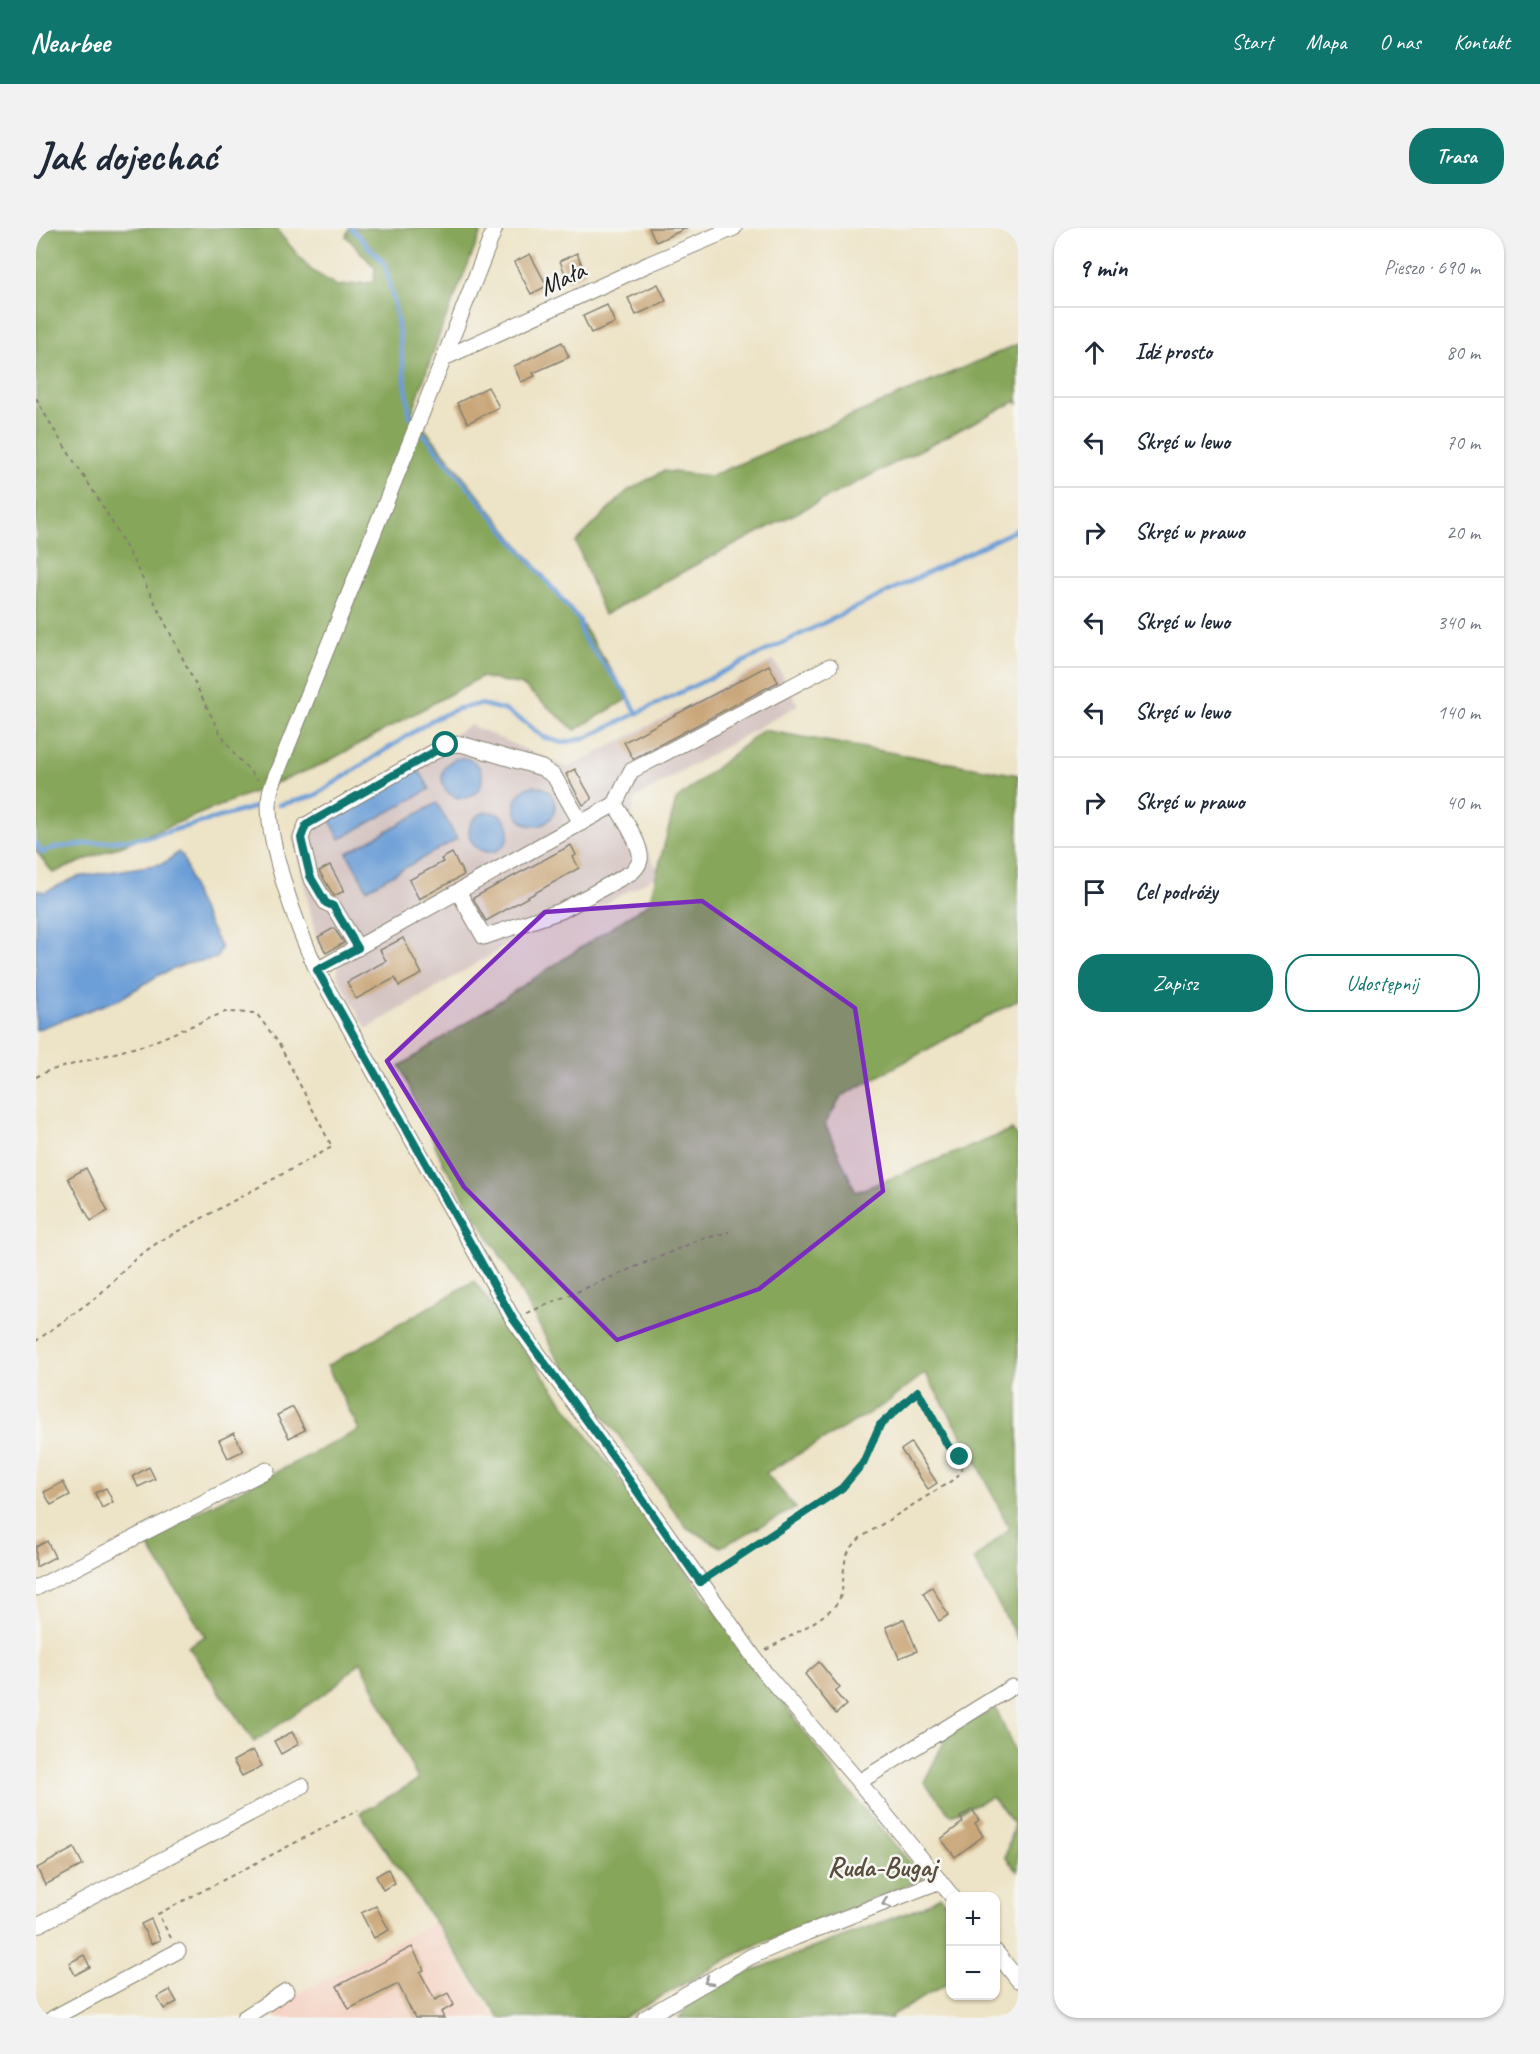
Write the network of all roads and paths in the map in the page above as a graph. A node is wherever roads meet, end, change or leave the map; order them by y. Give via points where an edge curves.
1 (495, 228) edge
2 (734, 228) edge
3 (444, 358) junction
4 (36, 398) edge
5 (830, 666) dead end
6 (270, 793) junction
7 (615, 804) junction
8 (581, 823) junction
9 (459, 892) junction
10 (358, 948) junction
11 (317, 970) junction
12 (36, 1077) edge
13 (729, 1232) dead end
14 (513, 1319) junction
15 (36, 1341) edge
16 (924, 1386) dead end
17 (918, 1391) junction
18 (267, 1470) dead end
19 (700, 1582) junction
20 (36, 1588) edge
21 (754, 1657) junction
22 (1012, 1687) dead end
23 (859, 1782) junction
24 (302, 1786) dead end
25 (358, 1810) dead end
26 (940, 1881) junction
27 (949, 1892) edge
28 (36, 1926) edge
29 (178, 1951) joint
30 (1000, 1957) edge
31 (1018, 1980) edge
32 (286, 1990) dead end
33 (53, 2018) edge
34 (244, 2018) edge
35 (645, 2018) edge

1 - 3 street
2 - 3 street, Mała
3 - 6 street
4 - 6 path via 118,531 219,731
5 - 7 street via 631,771
6 - 11 street via 272,833 282,875
7 - 8 street
7 - 9 street via 640,849 641,858 639,865 622,877 561,911 484,937
8 - 9 street
8 - 10 street via 554,776 542,768 461,744 446,745 306,825 301,838 310,876
9 - 10 street
10 - 11 street
11 - 14 street
12 - 15 path via 148,1044 225,1012 256,1013 278,1042 332,1147 160,1241 136,1257 99,1295
13 - 14 path via 699,1240
14 - 19 street
16 - 17 path
17 - 19 path via 880,1425 863,1463 842,1488
17 - 21 path via 948,1446 960,1457 962,1470 956,1478 860,1538 844,1560 842,1592 837,1603
18 - 20 street
19 - 21 street
21 - 23 street
22 - 23 street
23 - 26 street
24 - 28 street
25 - 29 path via 158,1914
26 - 27 street
26 -> 35 street via 750,1957
29 - 33 street
30 - 31 street
32 - 34 street

